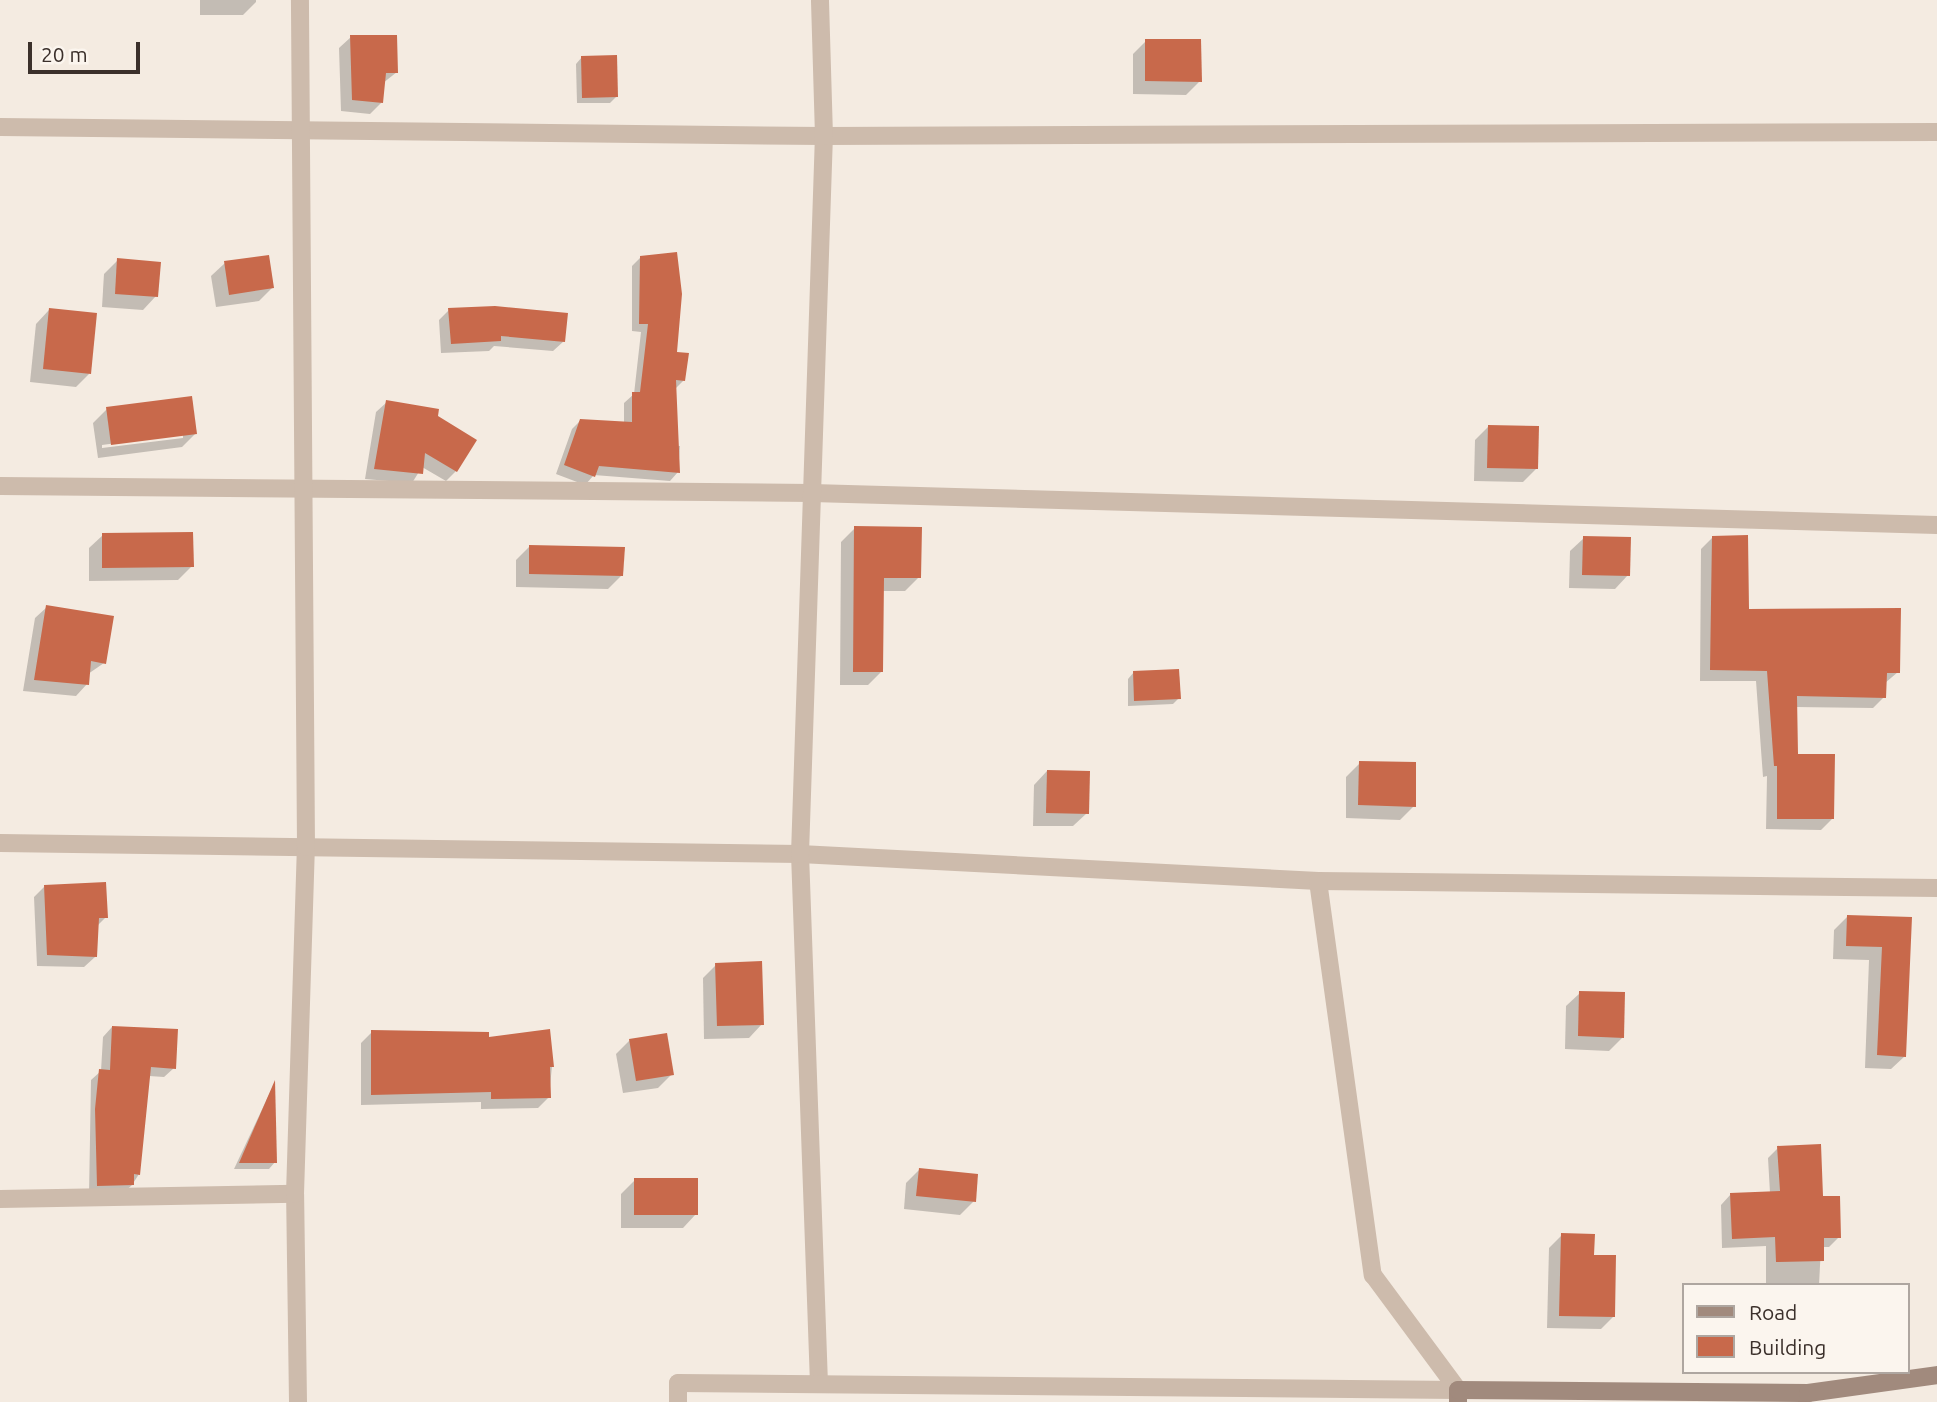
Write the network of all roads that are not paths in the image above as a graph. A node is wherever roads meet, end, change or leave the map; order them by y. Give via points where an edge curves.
1 (300, 0) edge
2 (820, 0) edge
3 (0, 127) edge
4 (300, 131) junction
5 (1937, 132) edge
6 (824, 136) junction
7 (0, 486) edge
8 (305, 489) junction
9 (813, 493) junction
10 (1937, 525) edge
11 (0, 843) edge
12 (306, 847) junction
13 (800, 854) junction
14 (1318, 881) junction
15 (1937, 888) edge
16 (295, 1194) junction
17 (0, 1199) edge
18 (1937, 1375) edge
19 (819, 1384) junction
20 (1068, 1394) edge
21 (1458, 1396) edge
22 (1808, 1397) edge
23 (298, 1402) edge
24 (678, 1402) edge

1 - 4 street
2 - 6 street
3 - 4 street
4 - 6 street
4 - 8 street
5 - 6 street
6 - 9 street
7 - 8 street
8 - 9 street
8 - 12 street
9 - 10 street
9 - 13 street
11 - 12 street
12 - 13 street
12 - 16 street
13 - 14 street
13 - 19 street
14 - 15 street
14 - 21 street via 1373,1275
16 - 17 street
16 - 23 street
18 - 22 street
19 - 20 street
19 - 24 street via 678,1383
20 - 21 street
21 - 22 street

